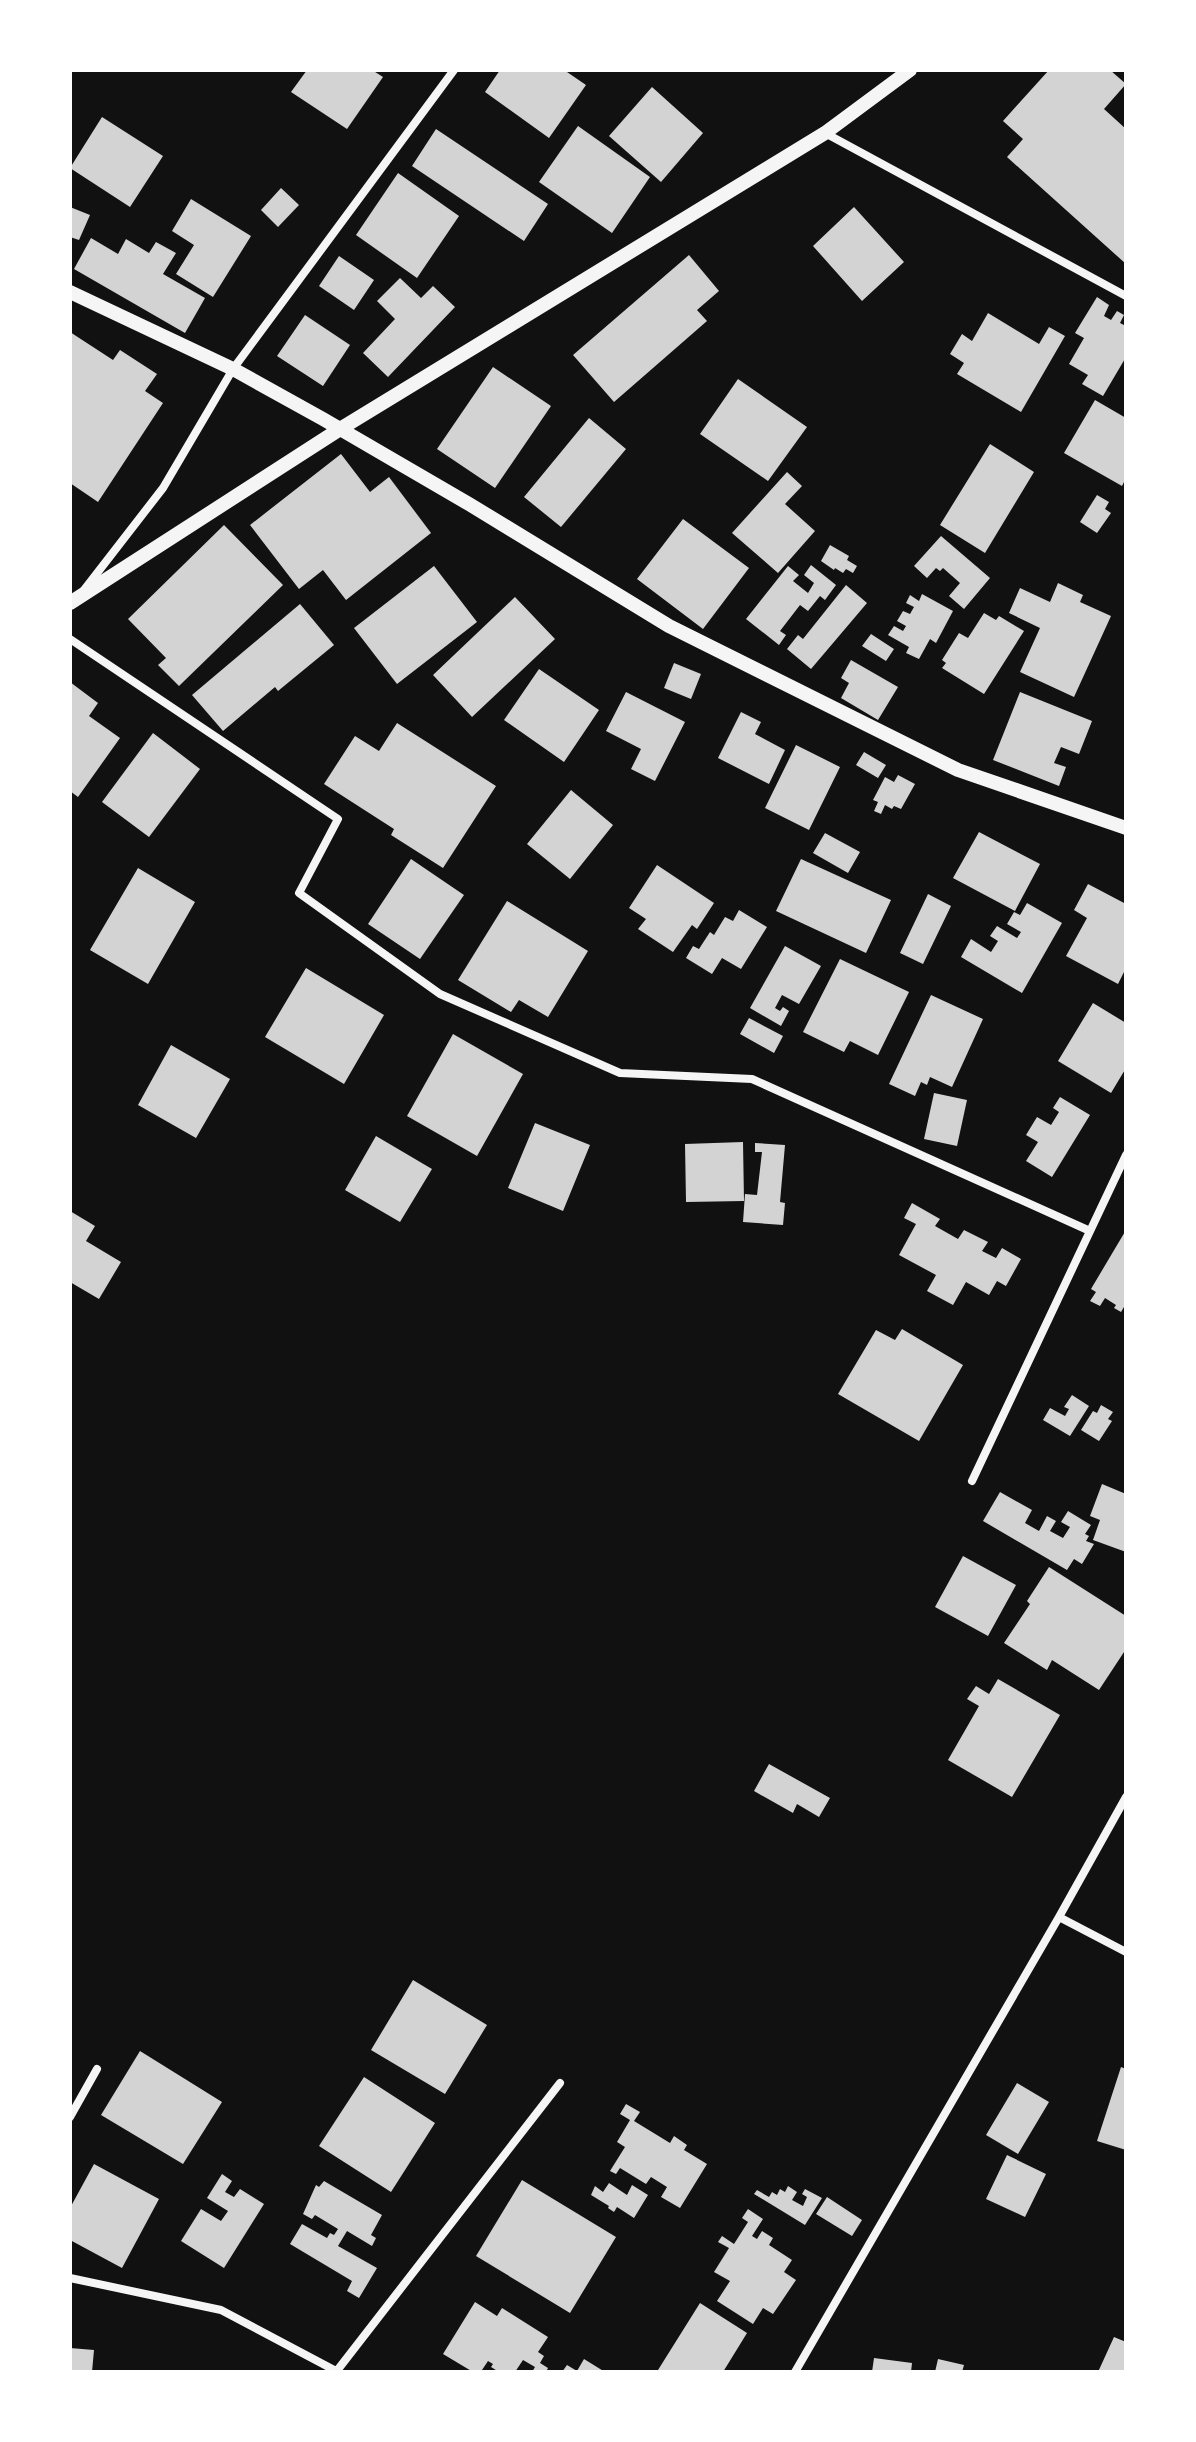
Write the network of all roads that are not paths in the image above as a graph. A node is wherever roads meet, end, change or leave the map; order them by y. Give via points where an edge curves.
1 (454, 70) edge
2 (910, 70) edge
3 (825, 133) junction
4 (70, 292) edge
5 (1126, 296) edge
6 (233, 369) junction
7 (340, 429) junction
8 (70, 603) edge
9 (70, 639) edge
10 (1126, 828) edge
11 (1126, 1155) edge
12 (1090, 1231) junction
13 (972, 1481) dead end
14 (1126, 1797) edge
15 (1059, 1917) junction
16 (1126, 1952) edge
17 (97, 2069) dead end
18 (560, 2083) dead end
19 (70, 2117) edge
20 (70, 2278) edge
21 (337, 2372) edge
22 (795, 2372) edge

1 - 6 street
2 - 3 street
3 - 5 street
3 - 7 street
4 - 6 street
6 - 7 street
6 - 8 street via 163,488
7 - 8 street
7 - 10 street via 669,626 958,770
9 - 12 street via 338,819 299,893 440,994 620,1073 752,1079
11 - 12 street
12 - 13 street
14 - 15 street
15 - 16 street
15 - 22 street
17 - 19 street
18 - 21 street
20 - 21 street via 221,2310

